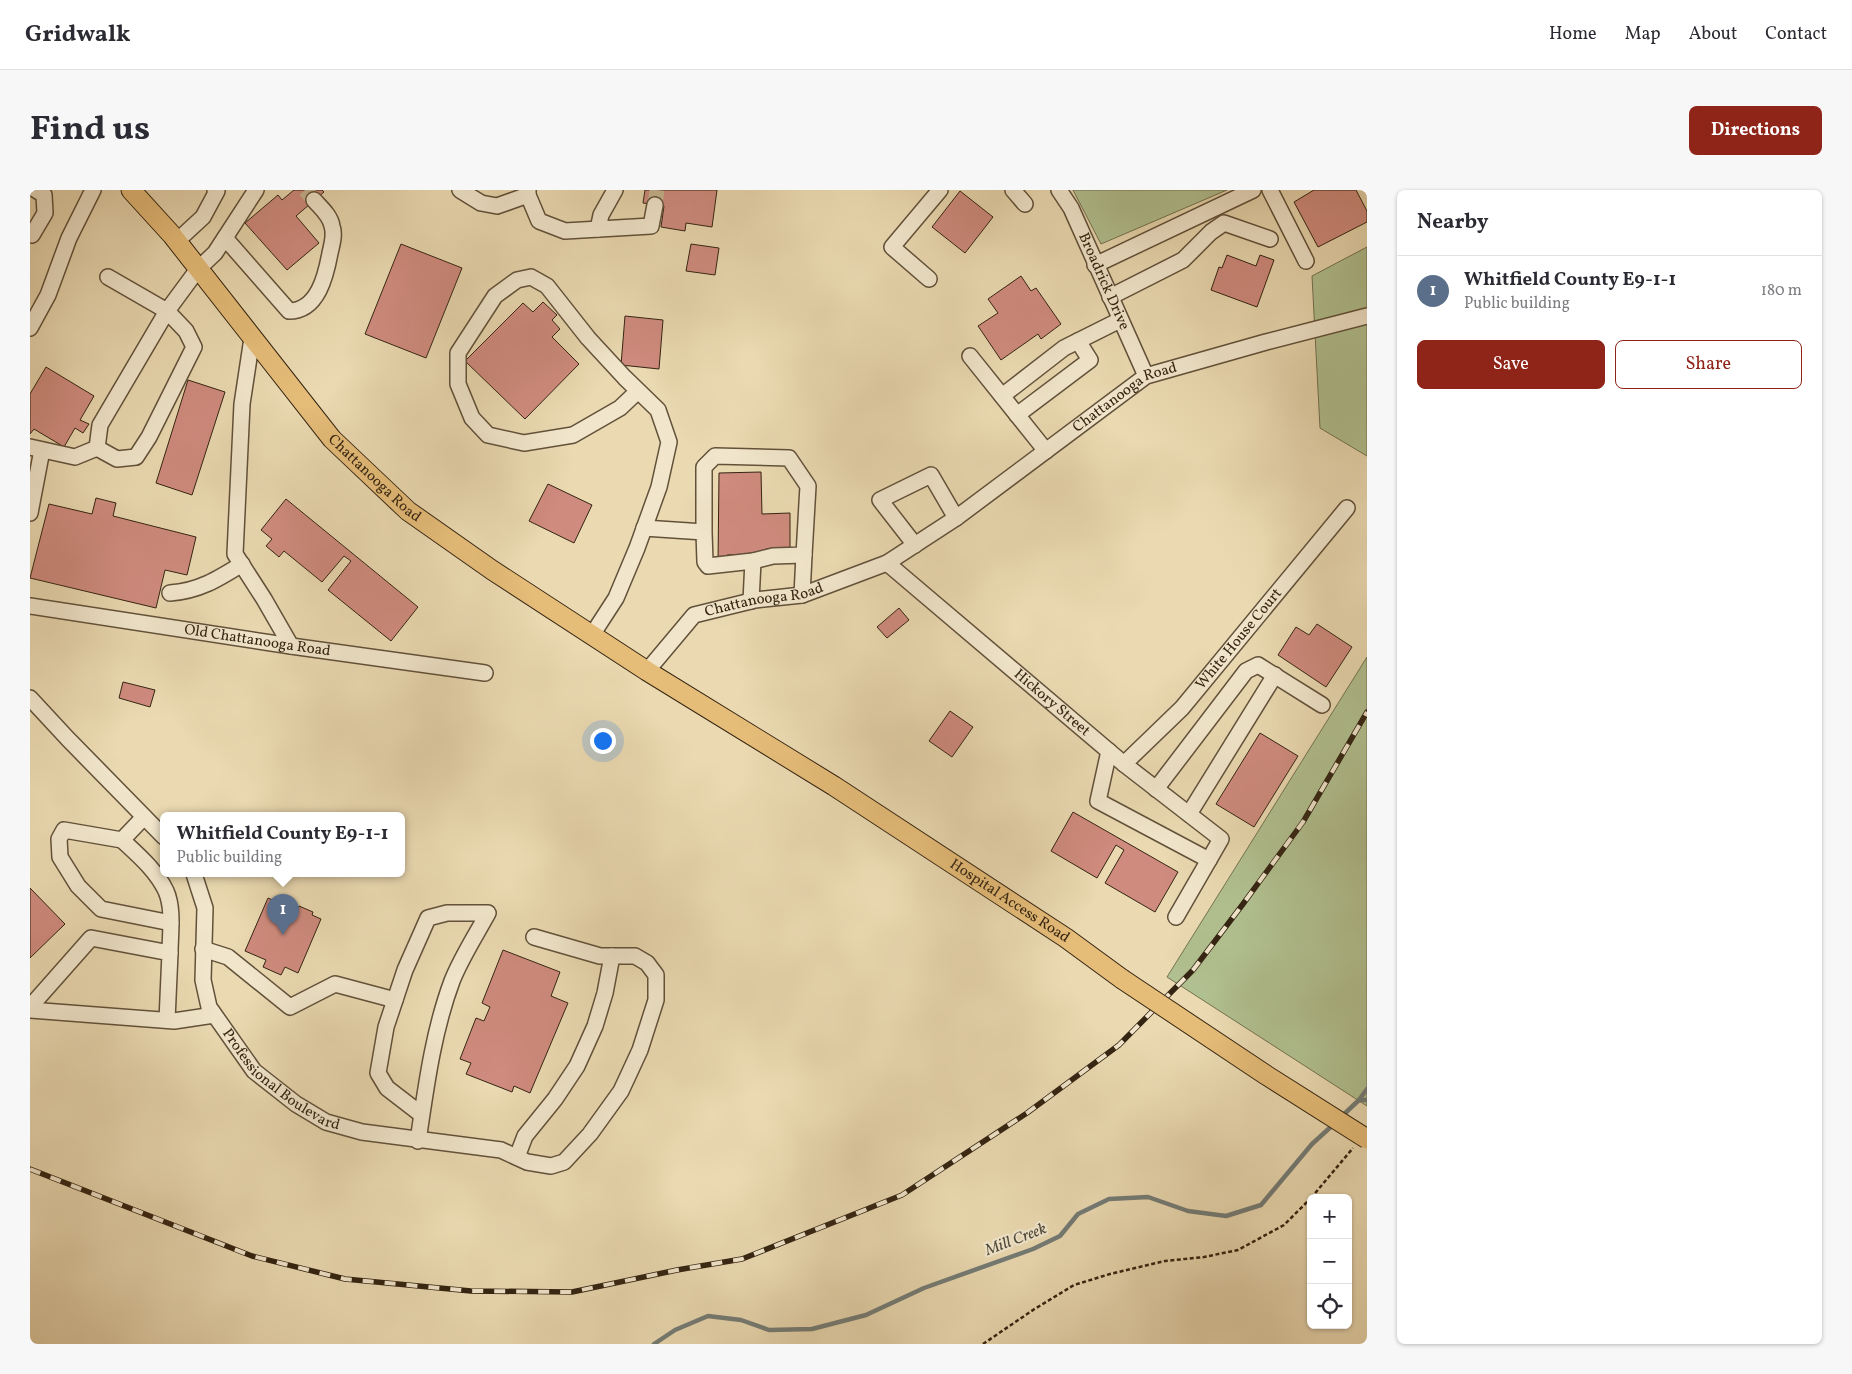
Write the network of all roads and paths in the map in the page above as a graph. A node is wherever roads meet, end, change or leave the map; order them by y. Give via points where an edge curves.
1 (36, 190) edge
2 (93, 190) edge
3 (131, 190) edge
4 (217, 190) edge
5 (256, 190) edge
6 (616, 190) edge
7 (940, 190) edge
8 (1013, 190) edge
9 (1059, 190) edge
10 (1252, 190) edge
11 (1270, 190) edge
12 (469, 192) edge
13 (528, 192) edge
14 (314, 200) tunnel mouth
15 (1025, 204) dead end
16 (655, 205) tunnel mouth
17 (598, 229) junction
18 (31, 236) edge
19 (225, 238) junction
20 (1270, 239) dead end
21 (176, 241) junction
22 (1306, 261) dead end
23 (1095, 265) junction
24 (198, 268) junction
25 (108, 277) dead end
26 (929, 279) dead end
27 (1110, 297) junction
28 (167, 311) junction
29 (1367, 316) edge
30 (1120, 320) junction
31 (30, 328) edge
32 (252, 338) junction
33 (1078, 341) junction
34 (970, 356) dead end
35 (1146, 376) junction
36 (638, 391) junction
37 (1002, 396) junction
38 (1017, 415) junction
39 (36, 448) edge
40 (97, 448) junction
41 (1046, 451) junction
42 (1347, 508) dead end
43 (30, 513) edge
44 (956, 518) junction
45 (644, 528) junction
46 (704, 532) junction
47 (915, 545) junction
48 (804, 555) junction
49 (753, 561) junction
50 (887, 563) junction
51 (242, 564) junction
52 (170, 593) dead end
53 (802, 595) junction
54 (751, 601) junction
55 (30, 606) edge
56 (592, 635) junction
57 (291, 646) junction
58 (648, 671) junction
59 (485, 673) dead end
60 (1275, 675) junction
61 (30, 698) edge
62 (1322, 705) dead end
63 (1110, 751) junction
64 (1124, 764) junction
65 (1156, 789) junction
66 (1189, 814) junction
67 (144, 817) junction
68 (160, 833) edge
69 (122, 840) junction
70 (1209, 860) junction
71 (195, 877) edge
72 (1176, 917) dead end
73 (171, 923) junction
74 (534, 937) dead end
75 (203, 949) junction
76 (170, 954) junction
77 (612, 956) junction
78 (395, 1000) junction
79 (30, 1008) edge
80 (214, 1015) junction
81 (167, 1020) junction
82 (422, 1115) junction
83 (418, 1141) junction
84 (1361, 1142) edge
85 (517, 1157) junction
86 (1315, 1194) edge
87 (1307, 1202) edge
88 (983, 1344) edge

1 - 18 street via 44,195 44,213
2 - 31 street via 69,238 48,295
3 - 21 main road, Chattanooga Road
4 - 21 street via 203,217
5 - 19 street
6 - 17 street via 601,216
7 - 26 street via 892,247
8 - 15 street
9 - 23 street, Broadrick Drive via 1071,208
10 - 23 street
11 - 22 street
12 - 13 street via 481,203 497,206
13 - 17 street via 539,222 565,232
14 - 19 street via 329,217 333,237 326,277 314,299 298,311 289,311
16 - 17 street via 651,226
19 - 24 street via 215,253
20 - 27 street via 1224,224 1211,232 1183,260
21 - 24 main road, Chattanooga Road
23 - 27 street, Broadrick Drive
24 - 28 street
24 - 32 main road, Chattanooga Road
25 - 28 street
27 - 30 street, Broadrick Drive
28 - 40 street via 100,425
28 - 40 street via 186,331 194,347 149,437 136,457 116,459
29 - 35 street, Chattanooga Road
30 - 33 street
30 - 35 street, Broadrick Drive
32 - 51 street via 242,404 234,554
32 - 56 main road, Chattanooga Road via 332,439 408,511
33 - 37 street via 1064,348
33 - 38 street via 1090,360
34 - 37 street
35 - 41 street, Chattanooga Road
36 - 36 street via 588,338 547,286 531,277 517,280 495,296 458,353 458,384 472,418 488,435 524,443 573,435 620,408
36 - 45 street via 658,410 668,442 659,487
37 - 38 street
38 - 41 street
39 - 40 street via 74,457
39 - 43 street
41 - 44 street, Chattanooga Road
42 - 64 street, White House Court via 1182,708
44 - 47 street, Chattanooga Road
44 - 47 street via 931,475 880,500
45 - 46 street
45 - 56 street via 616,598
46 - 48 street via 704,467 715,456 789,458 808,486
46 - 49 street via 704,562 708,566
47 - 50 street, Chattanooga Road
48 - 49 street via 773,556
48 - 53 street
49 - 54 street
50 - 53 street, Chattanooga Road
50 - 63 street, Hickory Street
51 - 52 street via 214,582 186,592
51 - 57 street
53 - 54 street, Chattanooga Road
54 - 58 street, Chattanooga Road via 694,615
55 - 57 street, Old Chattanooga Road
56 - 58 main road, Chattanooga Road
57 - 59 street, Old Chattanooga Road
58 - 84 main road, Hospital Access Road, bridge via 834,786 1066,938
60 - 62 street
60 - 65 street via 1258,665 1246,670
60 - 66 street
61 - 67 street
63 - 64 street, Hickory Street
63 - 70 street via 1098,801
64 - 65 street, Hickory Street
65 - 66 street, Hickory Street
66 - 70 street, Hickory Street via 1221,839
67 - 68 street
67 - 69 street
69 - 73 street via 154,871 166,892
69 - 73 street via 64,830 59,839 60,857 78,886 101,910
70 - 72 street
71 - 75 street, Professional Boulevard via 205,908
73 - 76 street
74 - 77 street, Professional Boulevard via 600,956
75 - 78 street via 228,956 290,1007 335,984
75 - 80 street, Professional Boulevard via 203,980
76 - 79 street via 91,938
76 - 81 street
77 - 85 street via 595,1026 577,1066 525,1136
77 - 85 street, Professional Boulevard via 634,956 647,963 656,975 656,1000 640,1050 621,1091 590,1134 564,1162 551,1166
78 - 82 street via 386,1027 378,1073 386,1088
78 - 82 street via 428,918 447,913 488,913 452,979 439,1022
79 - 81 street
80 - 81 street
80 - 83 street, Professional Boulevard via 254,1071 296,1104 326,1122 362,1132
82 - 83 street
83 - 85 street, Professional Boulevard via 501,1150
84 - 86 path
87 - 88 path via 1284,1226 1238,1250 1165,1261 1074,1285

